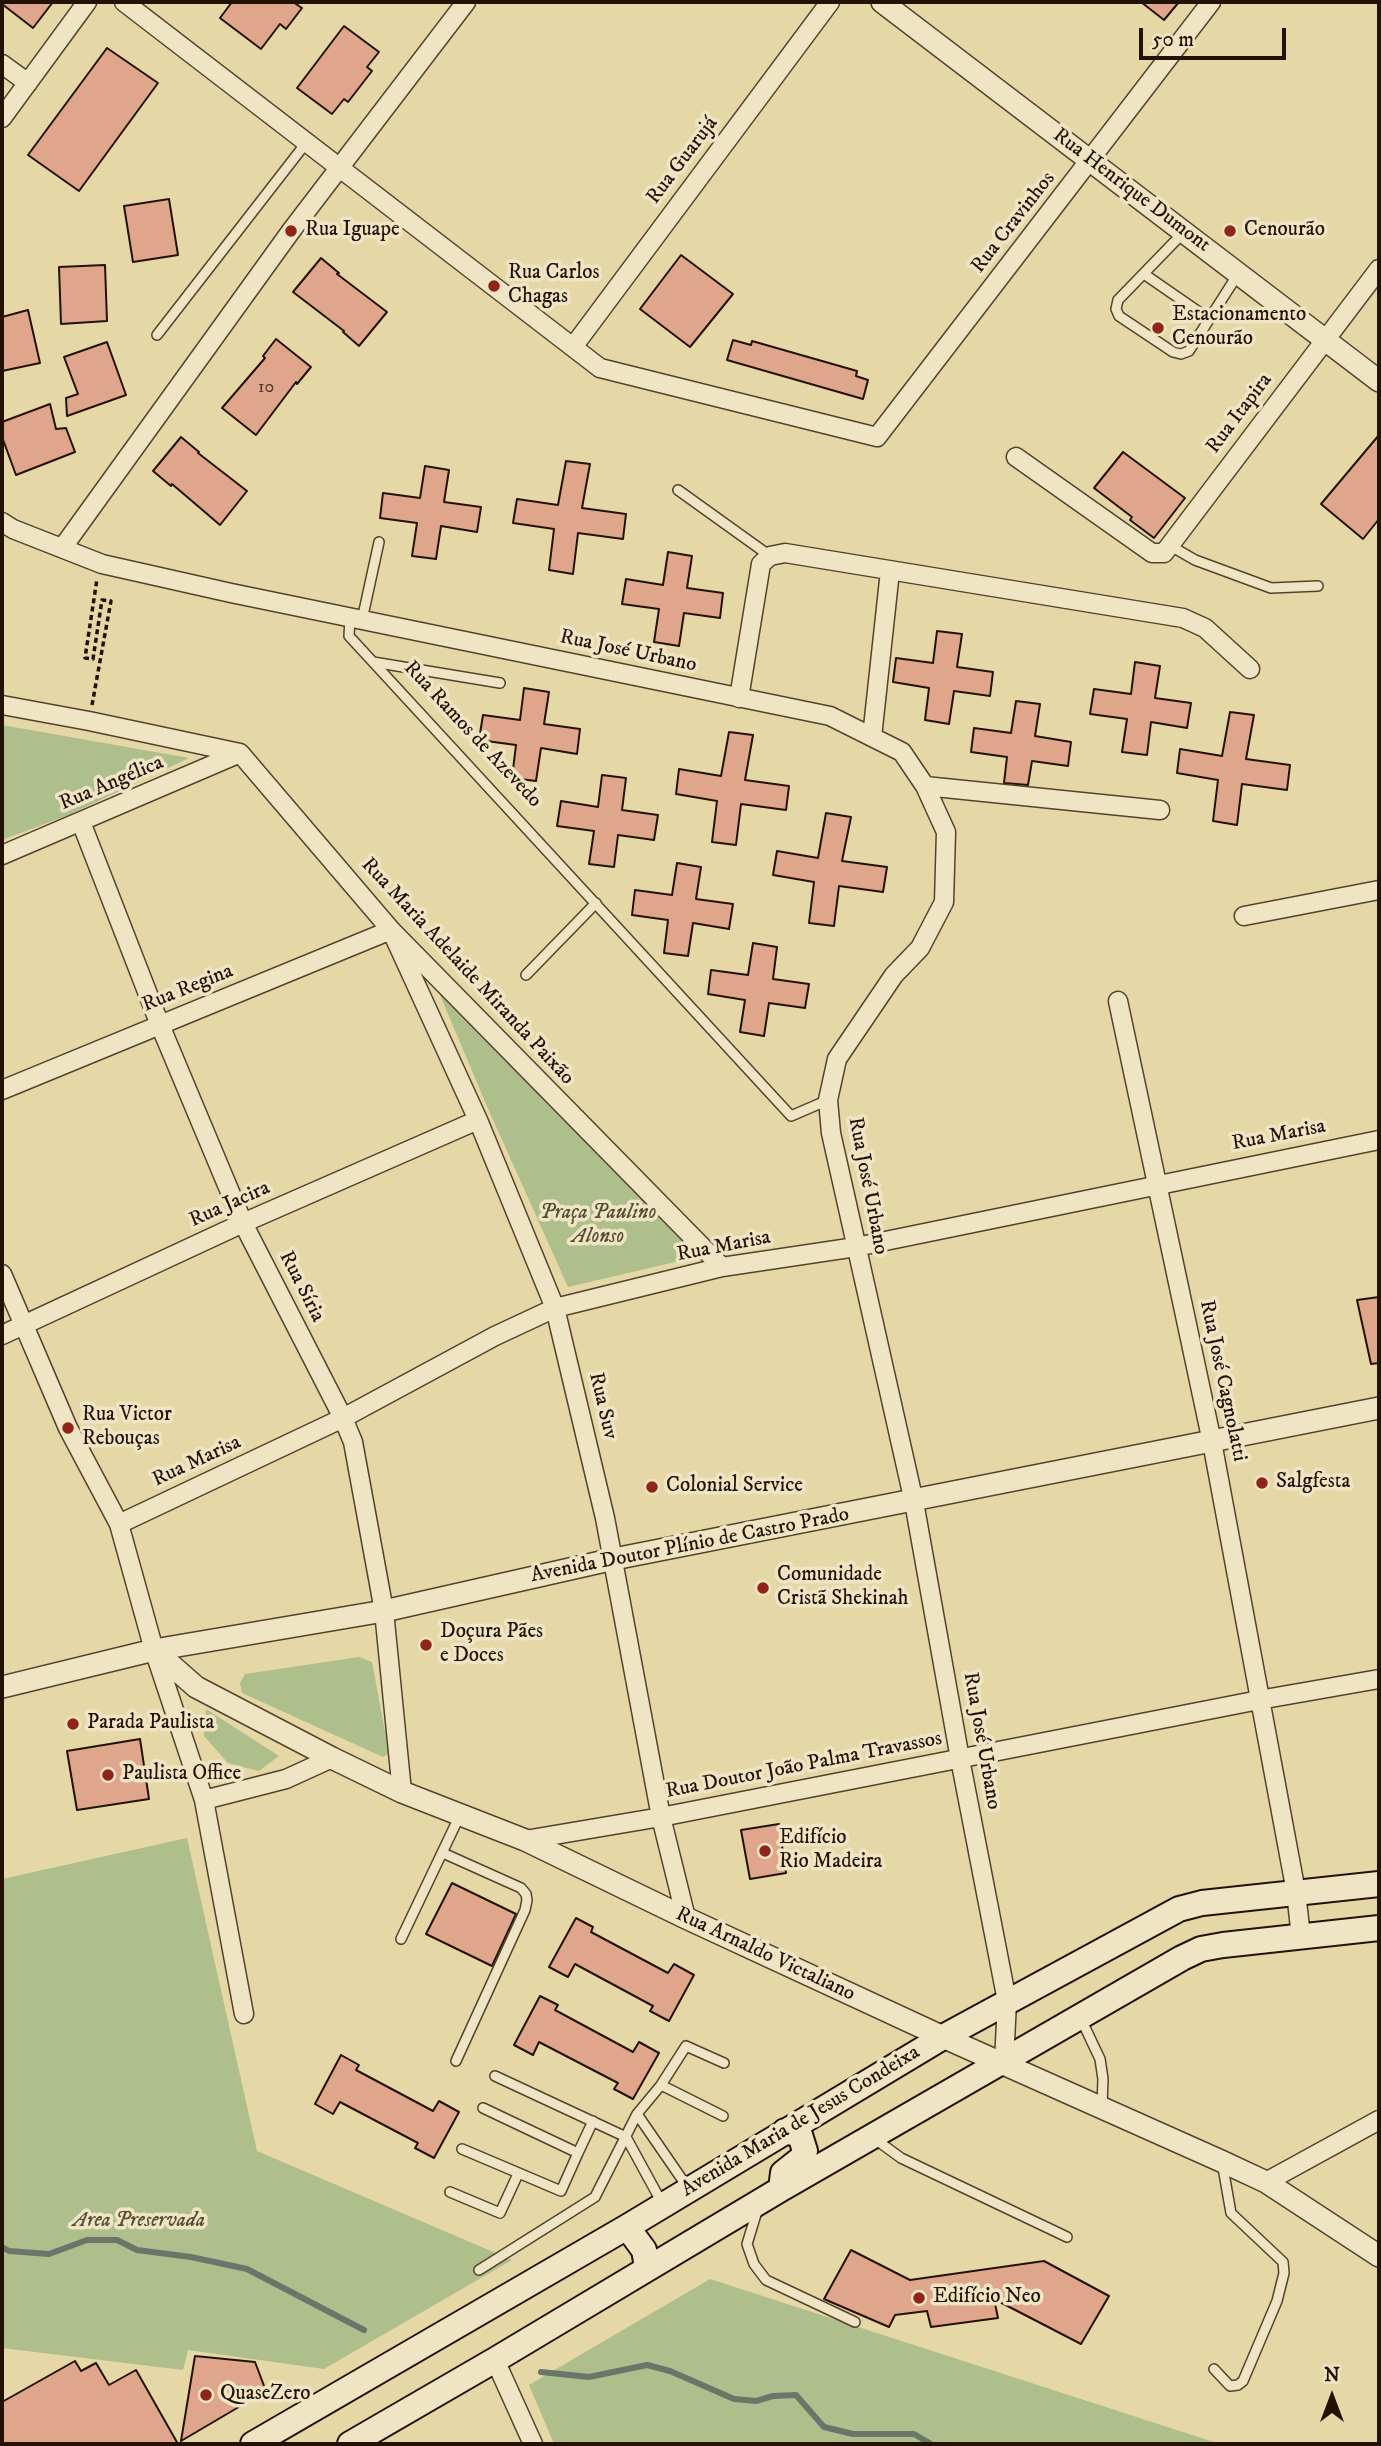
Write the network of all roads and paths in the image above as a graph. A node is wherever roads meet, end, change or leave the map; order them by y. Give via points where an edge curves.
1 (87, 2) edge
2 (124, 2) edge
3 (467, 2) edge
4 (830, 2) edge
5 (882, 2) edge
6 (1211, 2) edge
7 (2, 64) edge
8 (27, 83) junction
9 (2, 118) edge
10 (306, 143) junction
11 (1091, 161) junction
12 (338, 168) junction
13 (1184, 232) junction
14 (1379, 269) edge
15 (1239, 273) junction
16 (1144, 274) junction
17 (1209, 319) junction
18 (157, 335) dead end
19 (1325, 339) junction
20 (573, 347) junction
21 (1379, 381) edge
22 (1016, 457) dead end
23 (678, 490) dead end
24 (2, 522) edge
25 (379, 542) dead end
26 (63, 547) junction
27 (1166, 549) junction
28 (770, 556) junction
29 (102, 564) junction
30 (890, 571) junction
31 (1318, 586) dead end
32 (356, 619) junction
33 (373, 662) junction
34 (1250, 669) dead end
35 (500, 683) dead end
36 (739, 698) junction
37 (2, 705) edge
38 (89, 721) junction
39 (872, 737) junction
40 (240, 753) junction
41 (925, 786) junction
42 (1160, 810) dead end
43 (81, 822) junction
44 (2, 855) edge
45 (1379, 890) edge
46 (596, 903) junction
47 (1244, 916) dead end
48 (391, 930) junction
49 (526, 975) dead end
50 (1118, 1001) dead end
51 (160, 1025) junction
52 (2, 1090) edge
53 (828, 1100) junction
54 (478, 1120) junction
55 (1379, 1140) edge
56 (1157, 1184) junction
57 (243, 1223) junction
58 (856, 1247) junction
59 (722, 1268) junction
60 (2, 1274) edge
61 (555, 1308) junction
62 (24, 1325) junction
63 (2, 1335) edge
64 (1379, 1408) edge
65 (343, 1419) junction
66 (1212, 1442) junction
67 (914, 1502) junction
68 (119, 1524) junction
69 (614, 1559) junction
70 (384, 1611) junction
71 (155, 1650) junction
72 (1379, 1679) edge
73 (2, 1687) edge
74 (1259, 1700) junction
75 (331, 1758) junction
76 (960, 1759) junction
77 (402, 1792) junction
78 (204, 1800) junction
79 (460, 1815) junction
80 (662, 1817) junction
81 (525, 1840) junction
82 (443, 1853) junction
83 (1379, 1884) edge
84 (1296, 1892) junction
85 (686, 1918) junction
86 (1379, 1928) edge
87 (1301, 1937) junction
88 (401, 1939) dead end
89 (1007, 2001) junction
90 (244, 2014) dead end
91 (1081, 2017) junction
92 (943, 2037) junction
93 (456, 2061) dead end
94 (724, 2063) dead end
95 (1004, 2063) junction
96 (495, 2076) dead end
97 (661, 2085) junction
98 (1102, 2107) junction
99 (483, 2108) dead end
100 (637, 2114) junction
101 (723, 2116) dead end
102 (1379, 2120) edge
103 (593, 2122) junction
104 (785, 2131) junction
105 (626, 2137) junction
106 (872, 2137) junction
107 (461, 2149) dead end
108 (578, 2153) junction
109 (1221, 2161) junction
110 (518, 2174) junction
111 (1266, 2182) junction
112 (689, 2189) junction
113 (781, 2189) junction
114 (450, 2192) dead end
115 (760, 2203) junction
116 (663, 2205) junction
117 (627, 2227) junction
118 (1067, 2237) dead end
119 (1379, 2256) edge
120 (648, 2267) junction
121 (479, 2270) dead end
122 (855, 2322) dead end
123 (495, 2360) junction
124 (1214, 2370) dead end
125 (253, 2444) edge
126 (350, 2444) edge
127 (533, 2444) edge

1 - 8 street
2 - 10 street
3 - 12 street
4 - 20 street, Rua Guarujá
5 - 11 street, Rua Henrique Dumont
6 - 11 street, Rua Cravinhos
7 - 8 street
8 - 9 street
10 - 12 street
10 - 18 lane
11 - 13 street, Rua Henrique Dumont
11 - 20 street, Rua Cravinhos via 877,437 600,368
12 - 20 street
12 - 26 street
13 - 15 street, Rua Henrique Dumont
13 - 16 lane
14 - 19 street, Rua Itapira
15 - 17 lane
15 - 19 street, Rua Henrique Dumont
16 - 17 lane
16 - 17 lane via 1118,300 1119,316 1181,354 1189,351
19 - 21 street, Rua Henrique Dumont
19 - 27 street, Rua Itapira
22 - 27 street via 1152,553
23 - 28 lane
24 - 26 street
25 - 32 lane
26 - 29 street
27 - 31 lane via 1271,588
28 - 30 street via 785,553
28 - 36 street via 761,564
29 - 32 street
29 - 38 path via 85,657 93,659 102,600 111,601
30 - 34 street via 1183,618 1205,628
30 - 39 street
32 - 33 lane, Rua Ramos de Azevedo via 349,636
32 - 36 street, Rua José Urbano
33 - 35 lane
33 - 46 lane, Rua Ramos de Azevedo
36 - 39 street, Rua José Urbano via 830,716
37 - 38 street
38 - 40 street
39 - 41 street, Rua José Urbano via 902,752
40 - 43 street, Rua Angélica
40 - 48 street, Rua Maria Adelaide Miranda Paixão
41 - 42 street
41 - 53 street, Rua José Urbano via 946,832 944,902 920,948 894,975 837,1059
43 - 44 street, Rua Angélica
43 - 51 street, Rua Síria
45 - 47 street
46 - 49 lane
46 - 53 lane, Rua Ramos de Azevedo via 791,1116
48 - 51 street, Rua Regina
48 - 54 street, Rua Suv
48 - 59 street, Rua Maria Adelaide Miranda Paixão
50 - 56 street, Rua José Cagnolatti
51 - 52 street, Rua Regina
51 - 57 street, Rua Síria
53 - 58 street, Rua José Urbano
54 - 57 street, Rua Jacira
54 - 61 street, Rua Suv
55 - 56 street, Rua Marisa
56 - 58 street, Rua Marisa
56 - 66 street, Rua José Cagnolatti
57 - 62 street, Rua Jacira
57 - 65 street, Rua Síria
58 - 59 street, Rua Marisa
58 - 67 street, Rua José Urbano
59 - 61 street, Rua Marisa
60 - 62 street
61 - 65 street, Rua Marisa
61 - 69 street, Rua Suv
62 - 63 street, Rua Jacira
62 - 68 street via 68,1428
64 - 66 street, Avenida Doutor Plínio de Castro Prado
65 - 68 street, Rua Marisa
65 - 70 street, Rua Síria via 353,1442
66 - 67 street, Avenida Doutor Plínio de Castro Prado
66 - 74 street, Rua José Cagnolatti
67 - 69 street, Avenida Doutor Plínio de Castro Prado
67 - 76 street, Rua José Urbano
68 - 71 street
69 - 70 street, Avenida Doutor Plínio de Castro Prado
69 - 80 street, Rua Suv
70 - 71 street, Avenida Doutor Plínio de Castro Prado
70 - 77 street, Rua Síria
71 - 73 street, Avenida Doutor Plínio de Castro Prado
71 - 75 street, Rua Arnaldo Victaliano via 196,1687
71 - 78 street
72 - 74 street, Rua Doutor João Palma Travassos
74 - 76 street, Rua Doutor João Palma Travassos
74 - 84 street, Rua José Cagnolatti
75 - 77 street, Rua Arnaldo Victaliano
75 - 78 street via 286,1779
76 - 80 street, Rua Doutor João Palma Travassos
76 - 89 street, Rua José Urbano
77 - 79 street, Rua Arnaldo Victaliano
78 - 90 street
79 - 81 street, Rua Arnaldo Victaliano
79 - 82 lane
80 - 81 street, Rua Doutor João Palma Travassos
80 - 85 street, Rua Suv
81 - 85 street, Rua Arnaldo Victaliano
82 - 88 lane
82 - 93 lane via 521,1888 527,1900
83 - 84 main road, Avenida Maria de Jesus Condeixa
84 - 87 street, Rua José Cagnolatti
84 - 89 main road, Avenida Maria de Jesus Condeixa via 1179,1909
85 - 92 street, Rua Arnaldo Victaliano
86 - 87 main road
87 - 91 main road via 1201,1949
89 - 92 main road, Avenida Maria de Jesus Condeixa
89 - 95 street, Rua José Urbano
91 - 95 main road
91 - 98 lane via 1100,2059
92 - 95 street, Rua Arnaldo Victaliano
92 - 104 main road, Avenida Maria de Jesus Condeixa
94 - 97 lane via 686,2046
95 - 98 street, Rua Arnaldo Victaliano
95 - 106 main road
96 - 103 lane
97 - 100 lane
97 - 101 lane
98 - 109 street, Rua Arnaldo Victaliano
99 - 108 lane
100 - 105 lane
100 - 112 lane
102 - 111 street
103 - 105 lane
103 - 108 lane
104 - 112 main road, Avenida Maria de Jesus Condeixa
104 - 113 main road via 800,2135 805,2151 783,2173
105 - 116 lane
105 - 121 lane via 595,2197
106 - 113 main road
106 - 118 lane via 901,2158
107 - 110 lane
108 - 110 lane via 561,2191
109 - 111 street, Rua Arnaldo Victaliano
109 - 124 lane via 1231,2213 1283,2262 1284,2273 1243,2381 1230,2386
110 - 114 lane via 500,2213
111 - 119 street, Rua Arnaldo Victaliano
112 - 116 main road, Avenida Maria de Jesus Condeixa
113 - 115 main road
115 - 120 main road
115 - 122 lane via 747,2244 766,2280
116 - 117 main road, Avenida Maria de Jesus Condeixa
117 - 120 main road via 644,2250
117 - 125 main road, Avenida Maria de Jesus Condeixa
120 - 123 main road
123 - 126 main road
123 - 127 street

